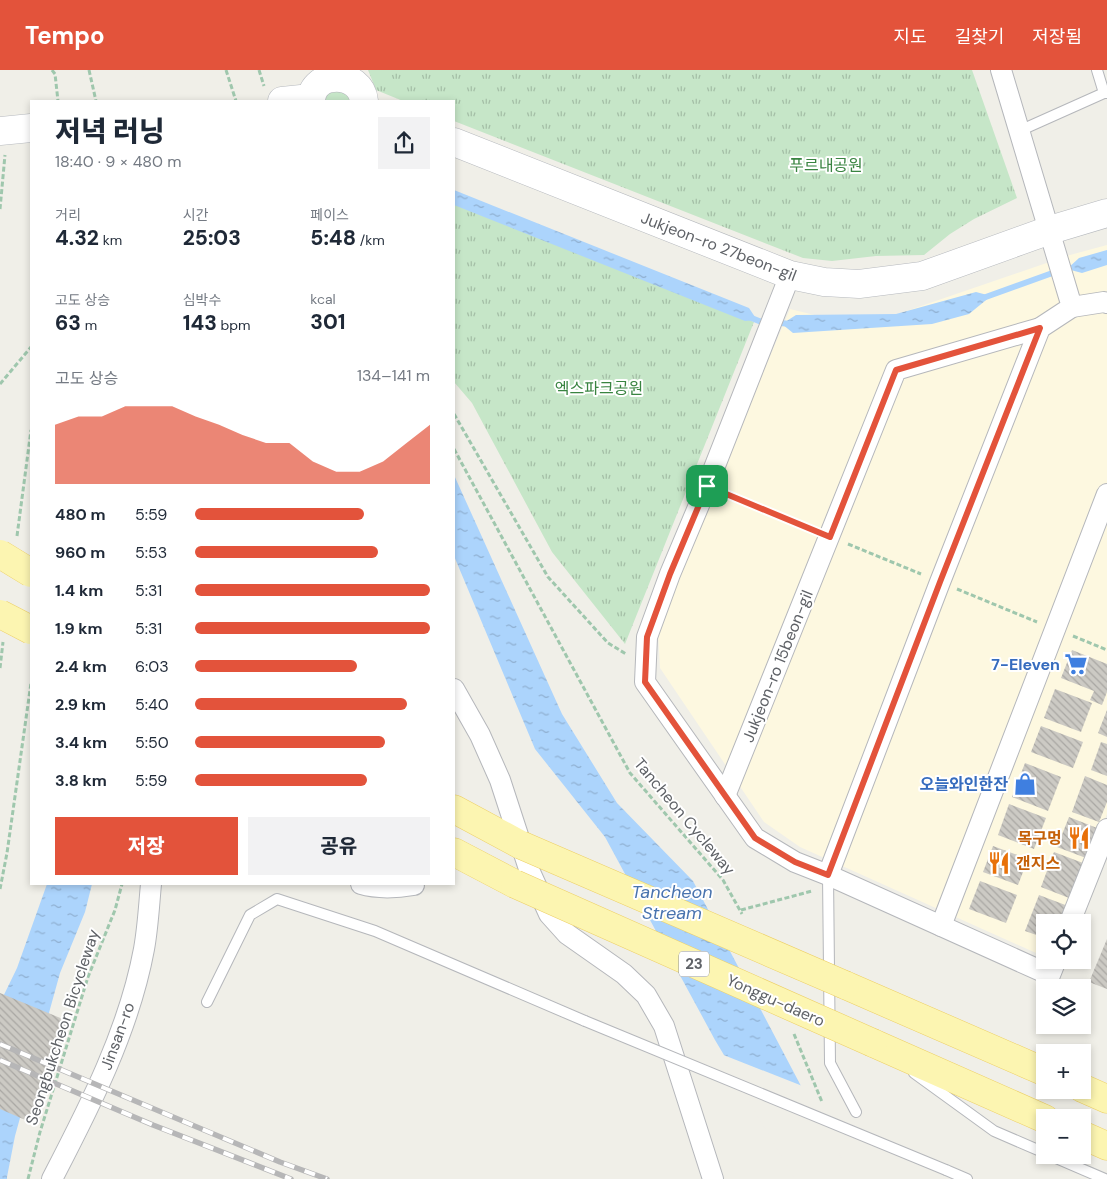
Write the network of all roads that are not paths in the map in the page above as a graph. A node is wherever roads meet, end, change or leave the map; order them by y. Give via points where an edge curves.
1 (1001, 70) edge
2 (1097, 70) edge
3 (328, 73) edge
4 (1105, 93) edge
5 (303, 100) edge
6 (364, 100) edge
7 (1019, 131) junction
8 (455, 142) edge
9 (1107, 213) edge
10 (1050, 230) junction
11 (790, 275) junction
12 (1071, 303) junction
13 (1107, 303) edge
14 (1040, 328) junction
15 (1107, 494) edge
16 (0, 554) edge
17 (30, 572) edge
18 (0, 576) edge
19 (30, 591) edge
20 (0, 614) edge
21 (0, 629) edge
22 (30, 629) edge
23 (30, 643) edge
24 (455, 691) edge
25 (725, 796) junction
26 (455, 810) edge
27 (1107, 830) edge
28 (455, 853) edge
29 (828, 875) junction
30 (151, 885) edge
31 (365, 885) edge
32 (414, 885) dead end
33 (1073, 914) edge
34 (940, 926) junction
35 (1036, 969) edge
36 (1037, 969) edge
37 (1052, 969) edge
38 (207, 1002) dead end
39 (873, 1043) junction
40 (1036, 1068) edge
41 (1091, 1092) edge
42 (1107, 1099) edge
43 (856, 1112) dead end
44 (1036, 1115) edge
45 (1091, 1139) edge
46 (1107, 1146) edge
47 (1036, 1149) edge
48 (1070, 1164) edge
49 (52, 1179) edge
50 (713, 1179) edge
51 (967, 1179) edge
52 (1105, 1179) edge

1 - 7 street
2 - 4 lane
3 - 5 street
3 - 6 street via 354,80 360,86
4 - 7 lane
7 - 10 street
8 - 11 street, Jukjeon-ro 27beon-gil
9 - 10 street, Jukjeon-ro 27beon-gil
10 - 11 street, Jukjeon-ro 27beon-gil via 922,276 859,284 824,282
10 - 12 street
11 - 25 street via 647,637 645,682
12 - 13 street, Jukjeon-ro 15beon-gil
12 - 14 street, Jukjeon-ro 15beon-gil
14 - 25 street, Jukjeon-ro 15beon-gil via 896,370
14 - 29 street
15 - 34 street
16 - 17 main road, bridge
18 - 19 main road
20 - 22 main road, bridge
21 - 23 main road
24 - 50 street via 500,780 530,872 549,914 568,934 646,994 664,1026
25 - 29 street via 755,838 795,862
26 - 40 main road, 23, bridge via 520,845
27 - 33 street
28 - 39 main road, Yonggu-daero / 23, bridge via 515,884
29 - 34 street
29 - 43 lane via 830,1063
30 - 49 street, Jinsan-ro via 144,949 128,1011 102,1080
31 - 32 street via 399,888
34 - 35 street
36 - 37 street via 1050,975
38 - 51 lane, bridge via 250,915 277,899 375,931
39 - 44 main road, Yonggu-daero / 23
39 - 47 lane via 994,1131
41 - 42 main road
45 - 46 main road
48 - 52 lane

